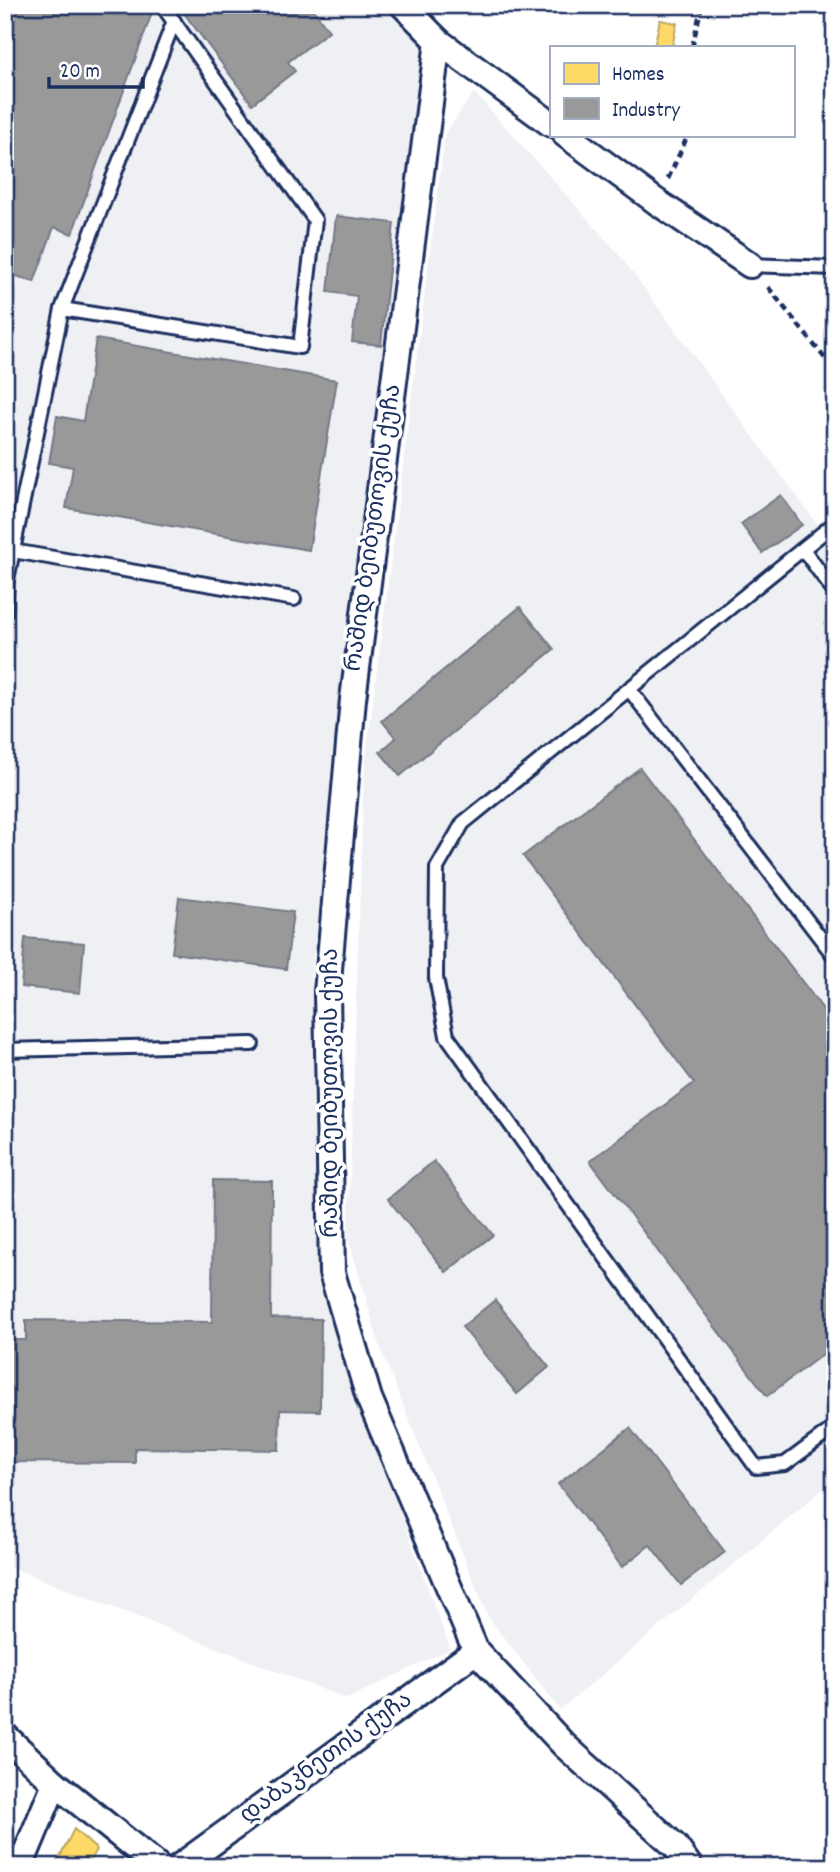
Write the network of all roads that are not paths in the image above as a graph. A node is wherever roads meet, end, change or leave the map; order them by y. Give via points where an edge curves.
1 (162, 5) edge
2 (406, 7) edge
3 (174, 21) junction
4 (438, 41) junction
5 (550, 123) edge
6 (567, 136) edge
7 (750, 265) joint
8 (835, 268) edge
9 (62, 309) junction
10 (835, 523) edge
11 (803, 549) junction
12 (13, 551) junction
13 (835, 593) edge
14 (293, 599) dead end
15 (5, 613) edge
16 (629, 689) junction
17 (835, 957) edge
18 (252, 1044) dead end
19 (5, 1050) edge
20 (835, 1427) edge
21 (476, 1651) junction
22 (5, 1736) edge
23 (55, 1783) junction
24 (20, 1867) edge
25 (159, 1867) edge
26 (179, 1867) edge
27 (690, 1867) edge

1 - 3 lane
2 - 4 street
3 - 9 lane
3 - 9 lane via 315,220 300,347
4 - 5 street
4 - 21 street, რაშიდ ბეიბუთოვის ქუჩა via 353,699 328,979 332,1273 369,1398
6 - 7 street
7 - 8 lane
9 - 12 lane
10 - 11 lane
11 - 13 lane
11 - 16 lane
12 - 14 lane
12 - 15 lane
16 - 17 lane
16 - 20 lane via 463,823 437,868 436,978 447,1037 756,1467 786,1464
18 - 19 lane
21 - 26 street, დაბაკნეთის ქუჩა
21 - 27 street, რაშიდ ბეიბუთოვის ქუჩა via 565,1745 675,1846
22 - 23 street
23 - 24 street
23 - 25 street

